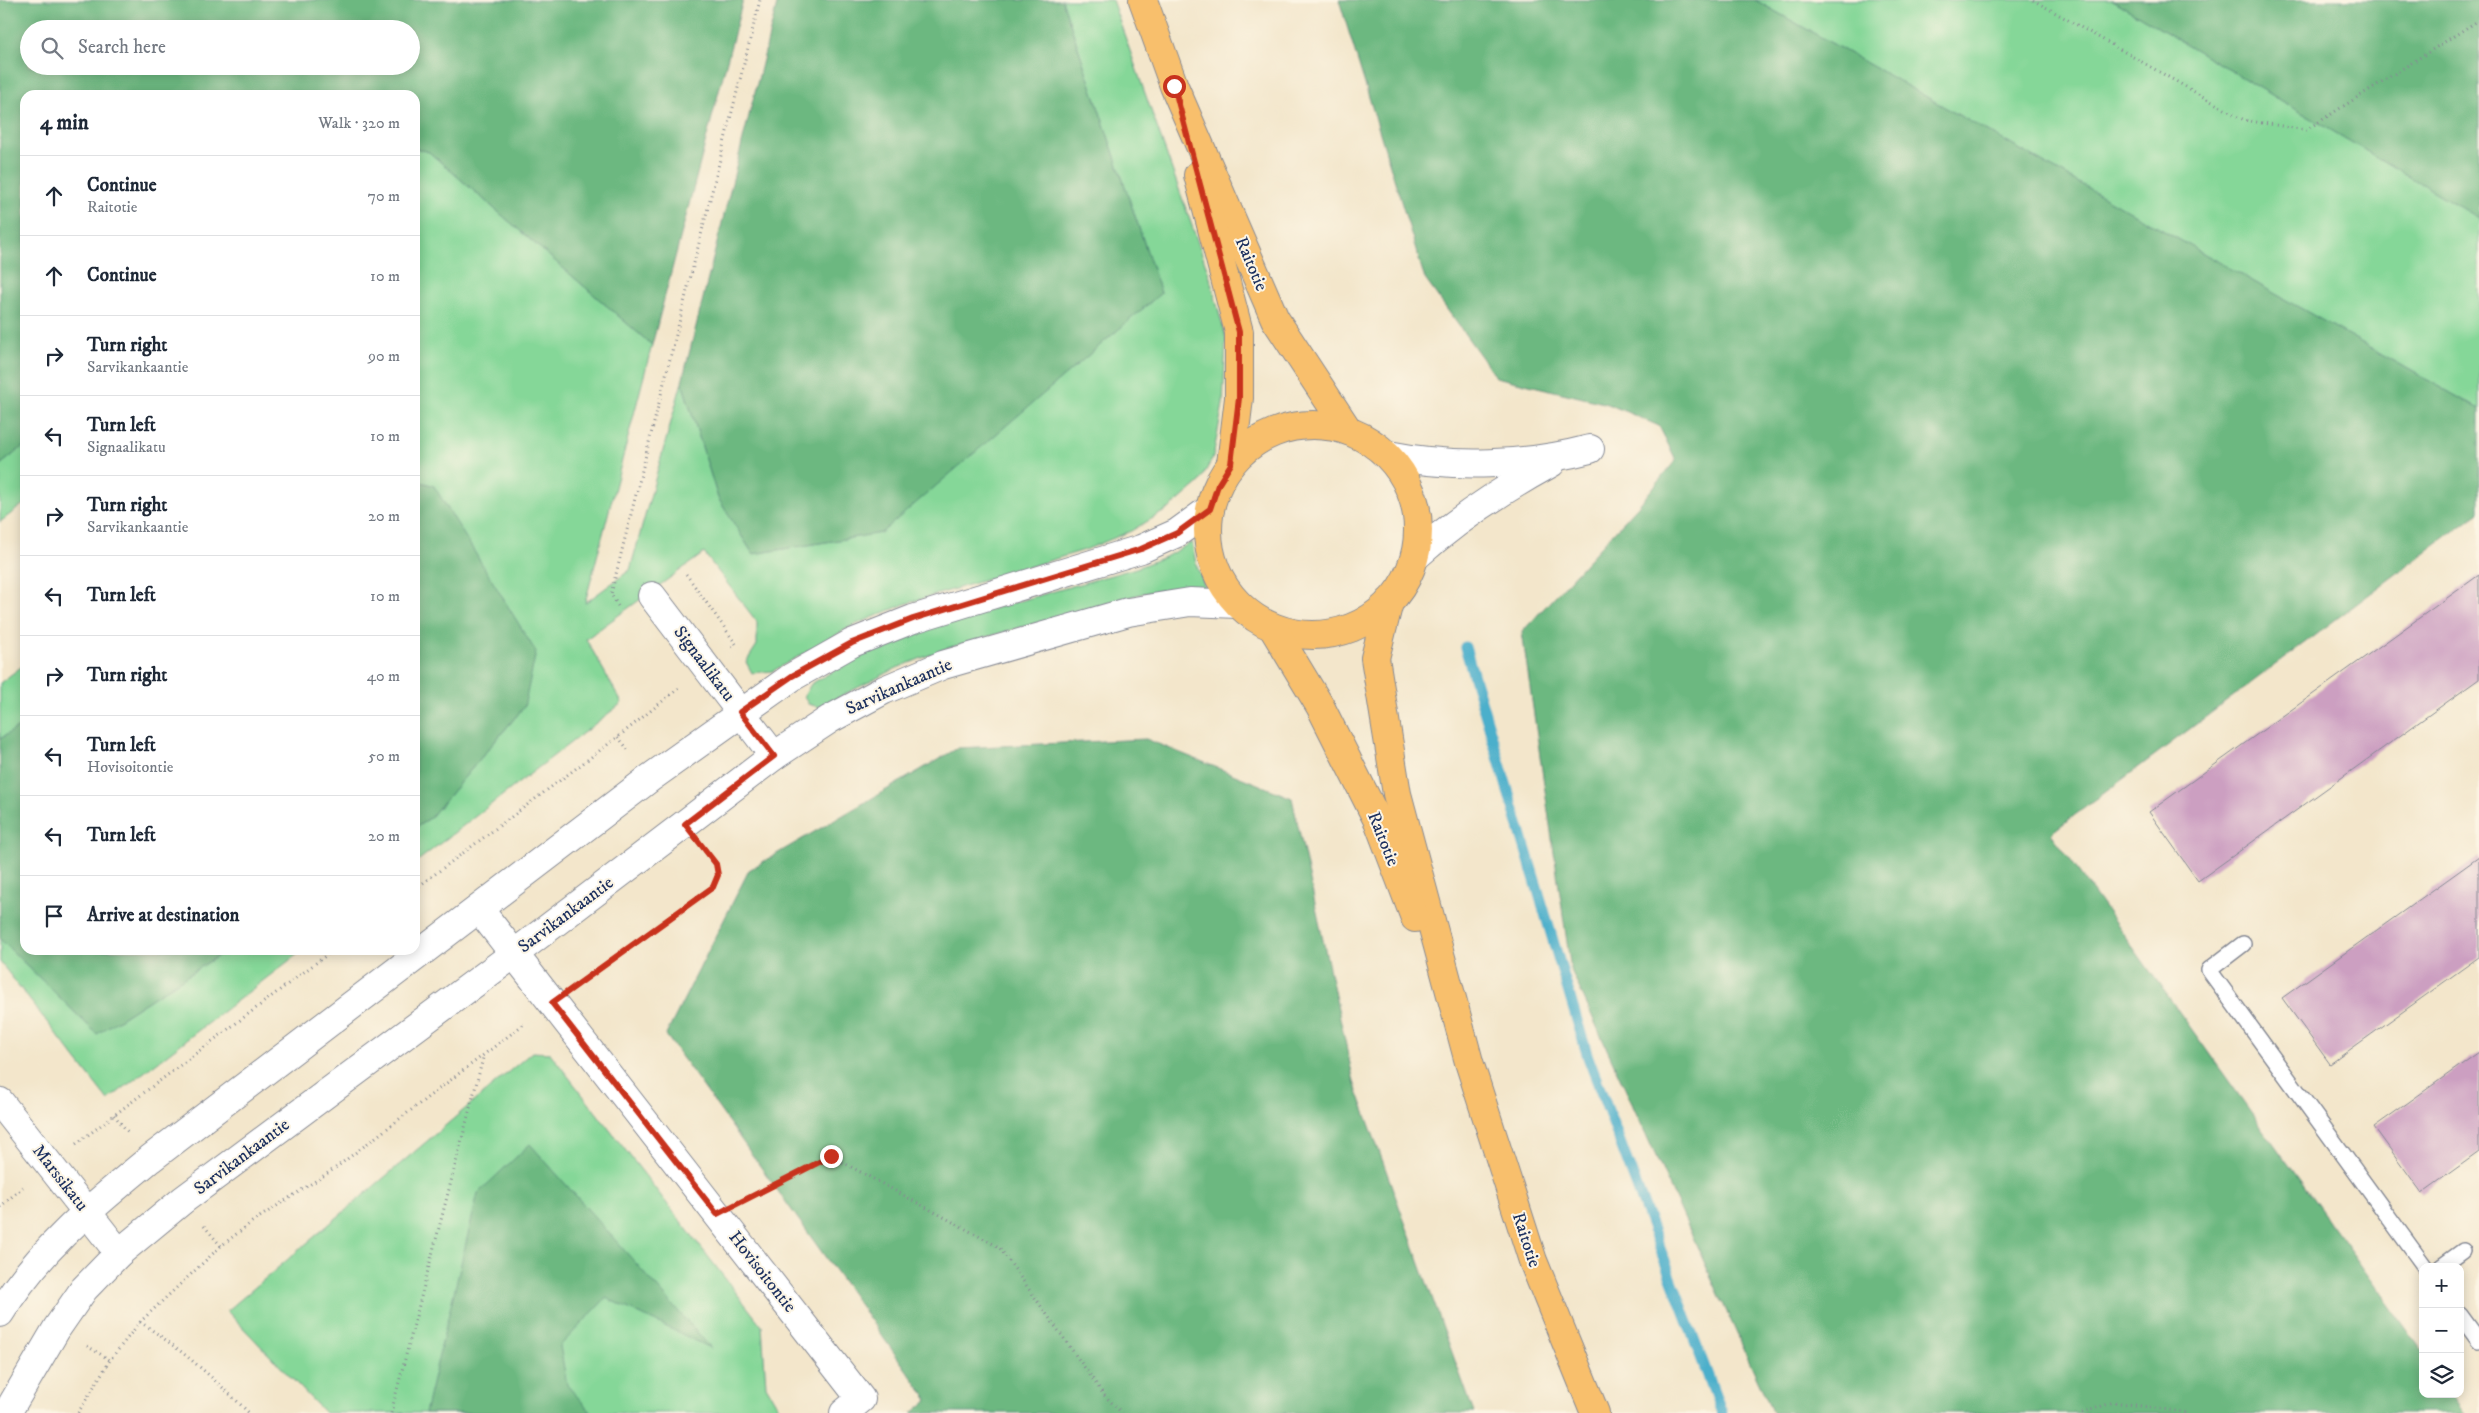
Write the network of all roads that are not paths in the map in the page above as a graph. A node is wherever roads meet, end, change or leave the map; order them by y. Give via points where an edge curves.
1 (1143, 0) edge
2 (1174, 86) junction
3 (1348, 430) junction
4 (1590, 449) dead end
5 (1388, 455) junction
6 (1563, 456) junction
7 (1231, 464) junction
8 (1210, 509) junction
9 (1415, 557) junction
10 (652, 596) dead end
11 (1389, 602) junction
12 (1238, 604) junction
13 (1273, 628) junction
14 (740, 712) junction
15 (774, 756) junction
16 (479, 909) junction
17 (2243, 944) dead end
18 (420, 954) edge
19 (514, 954) junction
20 (418, 955) edge
21 (1470, 1062) junction
22 (0, 1102) edge
23 (86, 1211) junction
24 (2463, 1251) dead end
25 (119, 1253) junction
26 (2422, 1263) edge
27 (2446, 1263) edge
28 (0, 1313) edge
29 (2464, 1320) edge
30 (2479, 1341) edge
31 (852, 1406) edge
32 (7, 1413) edge
33 (1595, 1413) edge

1 - 2 main road, Raitotie
2 - 3 main road, Raitotie via 1275,318
2 - 7 main road, Raitotie via 1239,332 1239,398
3 - 5 main road
3 - 7 main road via 1322,424 1296,426 1271,433 1249,446
4 - 6 street
5 - 6 street via 1422,462 1514,462
5 - 9 main road via 1406,480 1415,505 1418,531
6 - 9 street via 1502,490 1445,530
7 - 8 main road via 1218,485
8 - 12 main road via 1208,534 1212,560 1221,581
8 - 14 street via 1177,533 1141,549 913,619 852,643 792,676
9 - 11 main road via 1405,581
10 - 14 street, Signaalikatu
11 - 13 main road via 1369,619 1345,630 1320,635 1296,634
11 - 21 main road, Raitotie via 1375,658 1396,785
12 - 13 main road
12 - 15 street, Sarvikankaantie via 1190,602 1152,607 943,665 884,690 830,719
13 - 21 main road, Raitotie via 1320,706 1378,821
14 - 15 street, Signaalikatu
14 - 16 street
15 - 19 street, Sarvikankaantie
16 - 18 street
16 - 19 street, Hovisoitontie
17 - 26 lane via 2209,970
19 - 25 street, Sarvikankaantie via 183,1200
19 - 31 street, Hovisoitontie via 717,1214
20 - 23 street
21 - 33 main road, Raitotie via 1533,1262
22 - 23 street, Marssikatu
23 - 25 street, Marssikatu
23 - 28 street via 44,1252
24 - 27 lane
25 - 32 street, Sarvikankaantie via 84,1289
29 - 30 lane

